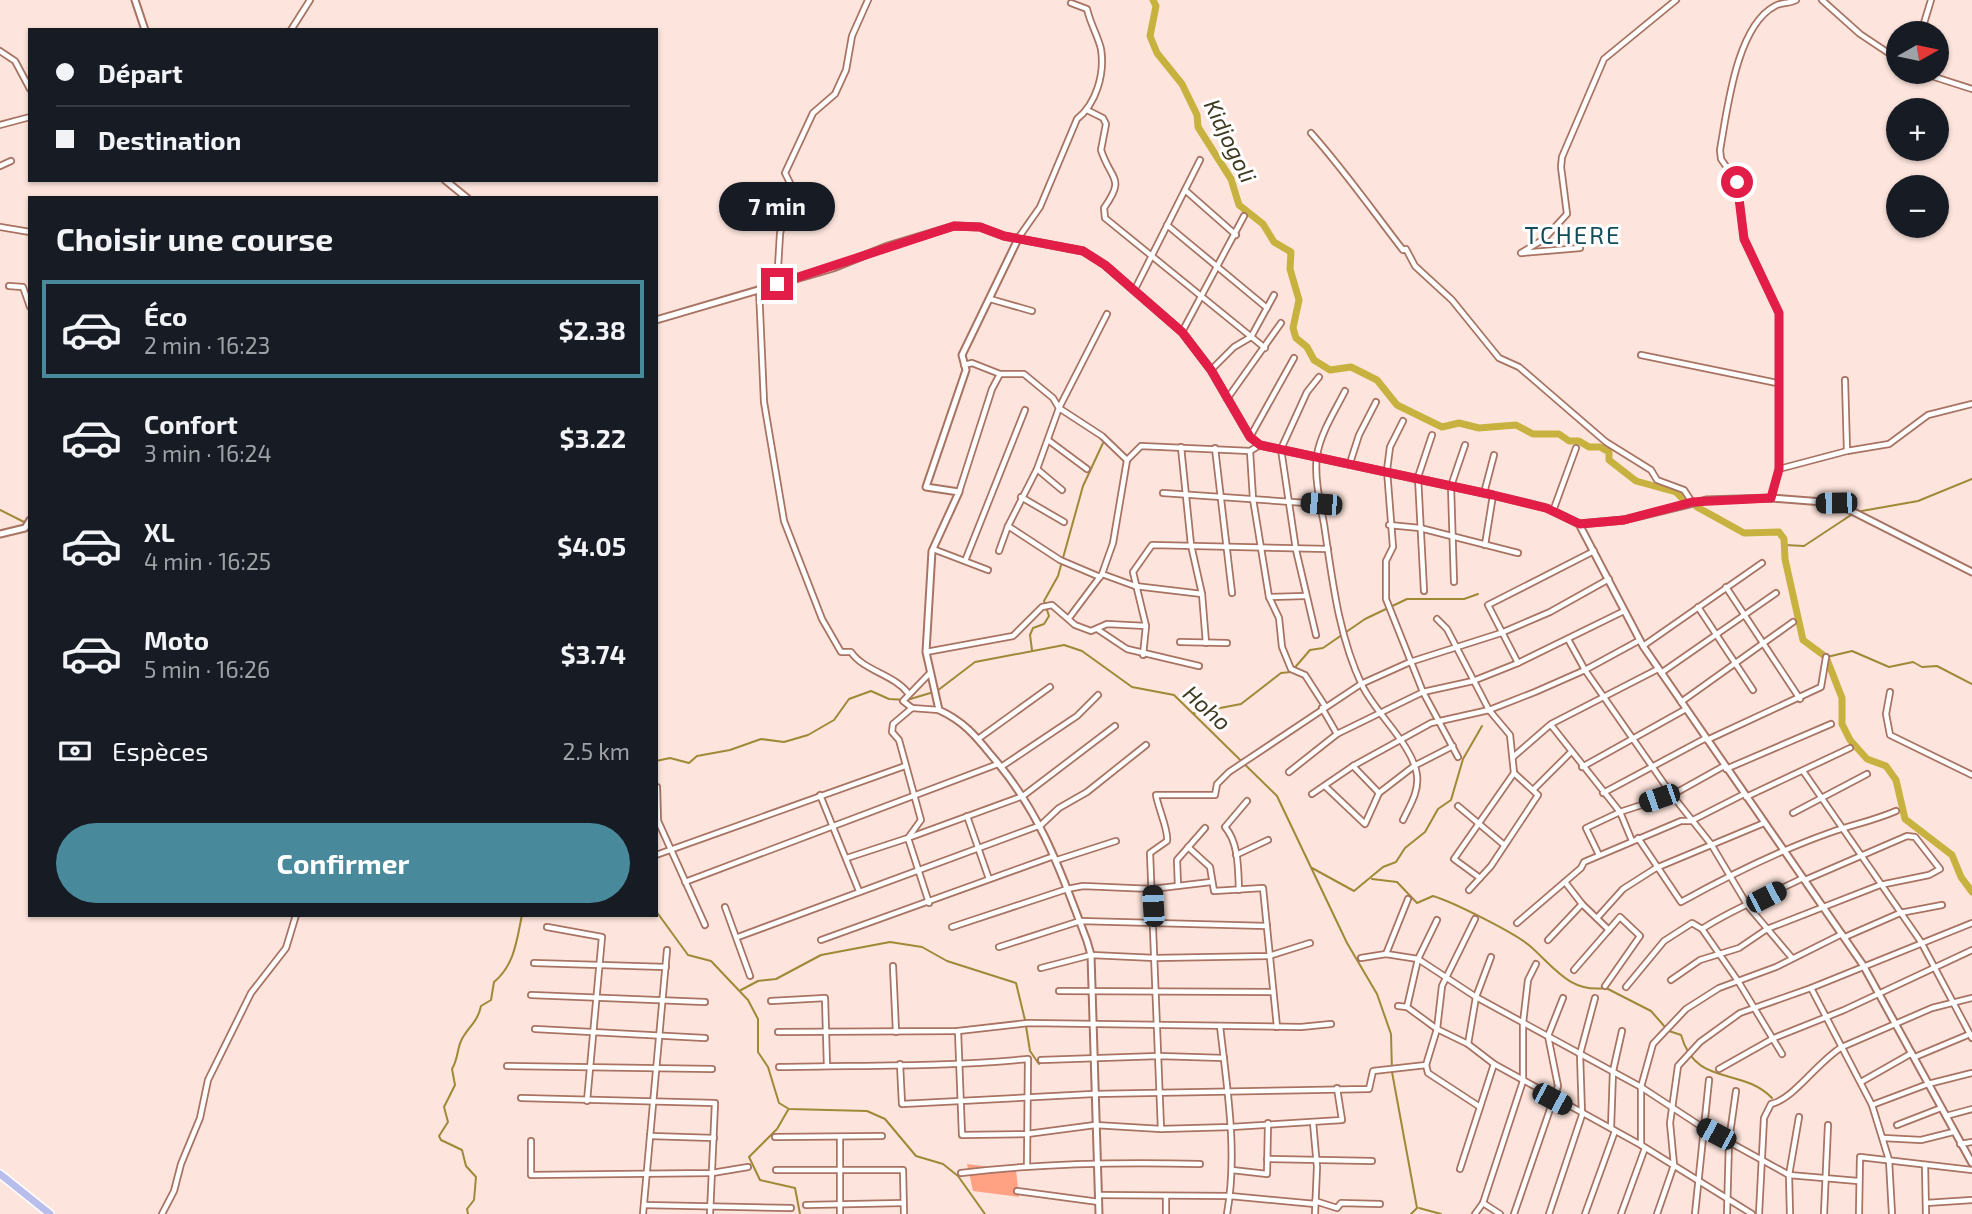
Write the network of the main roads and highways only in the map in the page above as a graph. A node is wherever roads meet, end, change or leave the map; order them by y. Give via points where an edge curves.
1 (0, 1174) edge
2 (50, 1214) edge

1 - 2 main road

